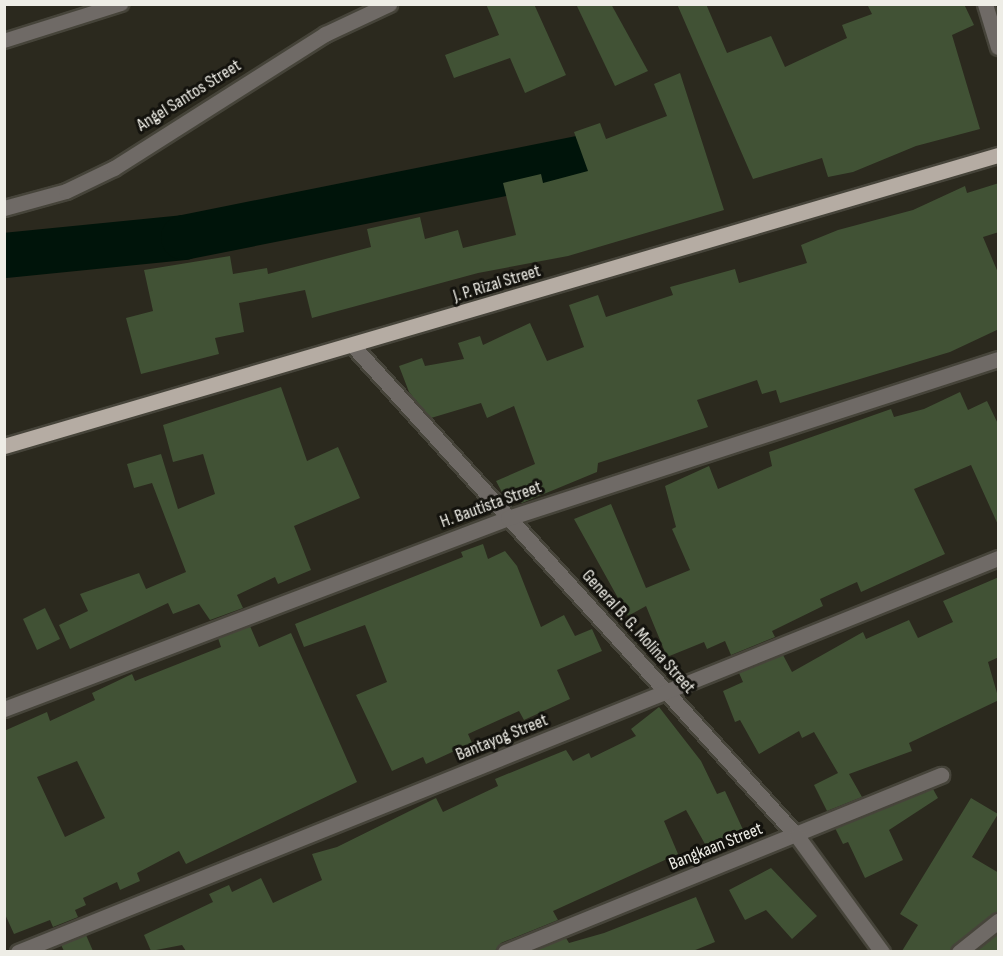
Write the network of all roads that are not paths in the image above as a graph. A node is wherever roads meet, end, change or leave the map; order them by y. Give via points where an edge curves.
1 (121, 4) edge
2 (389, 4) edge
3 (985, 4) edge
4 (4, 41) edge
5 (999, 47) edge
6 (999, 155) edge
7 (4, 208) edge
8 (354, 347) junction
9 (999, 359) edge
10 (4, 446) edge
11 (508, 518) junction
12 (999, 558) edge
13 (668, 694) junction
14 (4, 709) edge
15 (941, 775) dead end
16 (796, 836) junction
17 (999, 921) edge
18 (18, 951) edge
19 (505, 951) edge
20 (882, 951) edge
21 (959, 951) edge

1 - 4 lane
2 - 7 street, Angel Santos Street via 325,34 114,168 66,191
3 - 5 street
6 - 8 main road, J. P. Rizal Street
8 - 10 main road, J. P. Rizal Street
8 - 11 street, General B. G. Molina Street
9 - 11 street, H. Bautista Street
11 - 13 street, General B. G. Molina Street
11 - 14 street, H. Bautista Street
12 - 13 street, Bantayog Street
13 - 16 street, General B. G. Molina Street
13 - 18 street, Bantayog Street
15 - 16 street, Bangkaan Street
16 - 19 street, Bangkaan Street
16 - 20 street, General B. G. Molina Street
17 - 21 street

